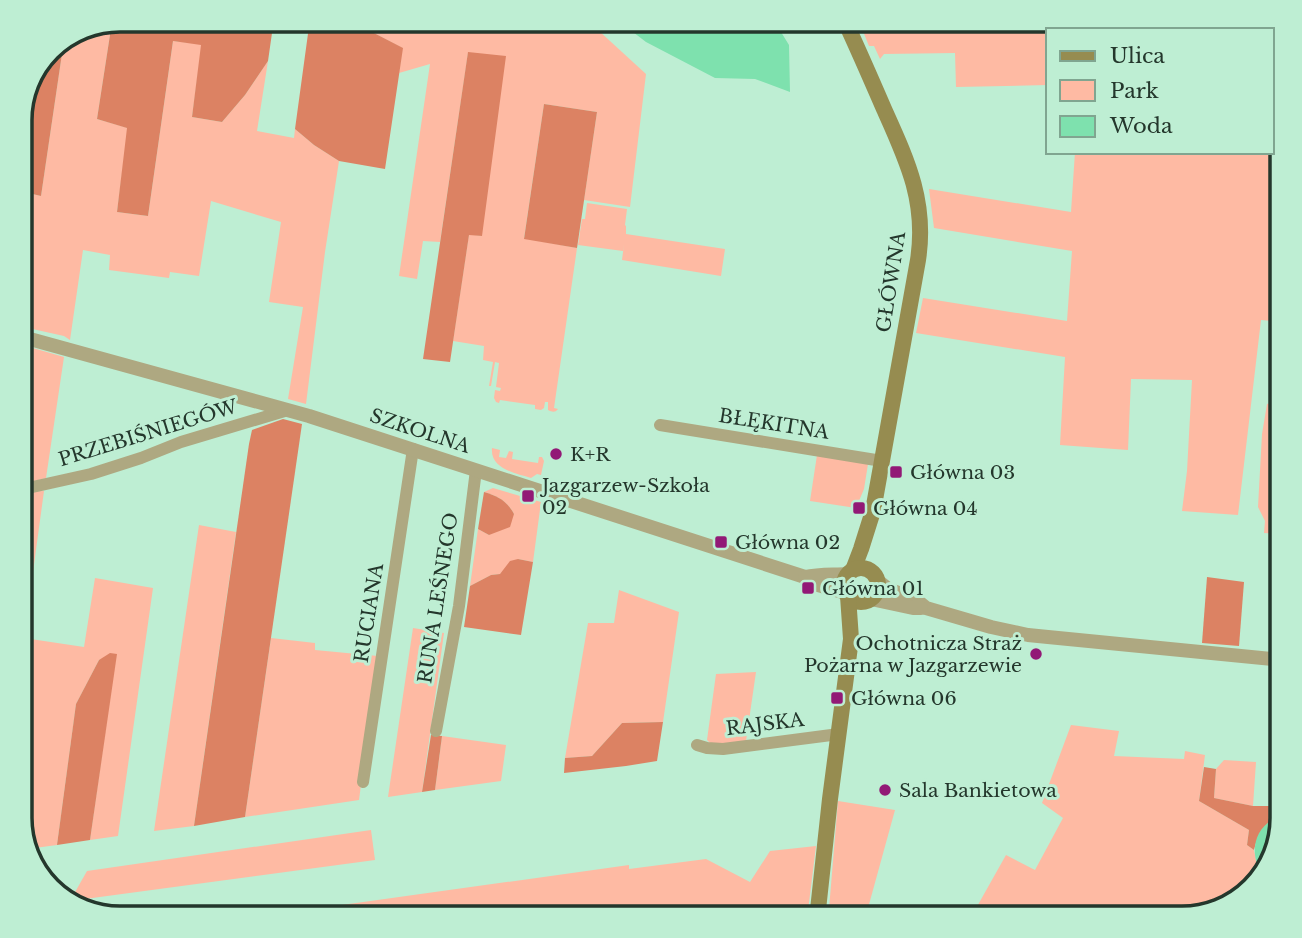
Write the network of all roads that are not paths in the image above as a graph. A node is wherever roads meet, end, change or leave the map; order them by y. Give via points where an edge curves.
1 (850, 32) edge
2 (32, 340) edge
3 (288, 410) junction
4 (660, 425) dead end
5 (413, 449) junction
6 (882, 461) junction
7 (476, 470) junction
8 (32, 487) edge
9 (871, 521) junction
10 (850, 572) junction
11 (875, 576) junction
12 (805, 577) junction
13 (847, 595) junction
14 (869, 600) junction
15 (926, 608) junction
16 (851, 639) junction
17 (1270, 659) edge
18 (436, 731) dead end
19 (839, 734) junction
20 (697, 745) dead end
21 (363, 782) dead end
22 (818, 906) edge

1 - 6 main road, GŁÓWNA via 907,160 920,214 920,251
2 - 3 street, SZKOLNA
3 - 5 street, SZKOLNA
3 - 8 street, PRZEBIŚNIEGÓW via 91,474
4 - 6 street, BŁĘKITNA
5 - 7 street, SZKOLNA
5 - 21 street, RUCIANA
6 - 9 main road, GŁÓWNA
7 - 12 street, SZKOLNA
7 - 18 street, RUNA LEŚNEGO via 459,606
9 - 10 main road, GŁÓWNA
9 - 11 main road, GŁÓWNA
10 - 11 main road via 864,568
10 - 12 street, SZKOLNA
10 - 13 main road via 844,583
11 - 14 main road via 878,589
11 - 15 street via 888,589
12 - 13 street, SZKOLNA
13 - 14 main road via 857,602
13 - 16 main road
14 - 15 street
14 - 16 main road
15 - 17 street via 1029,635
16 - 19 main road
19 - 20 street, RAJSKA via 723,748
19 - 22 main road

